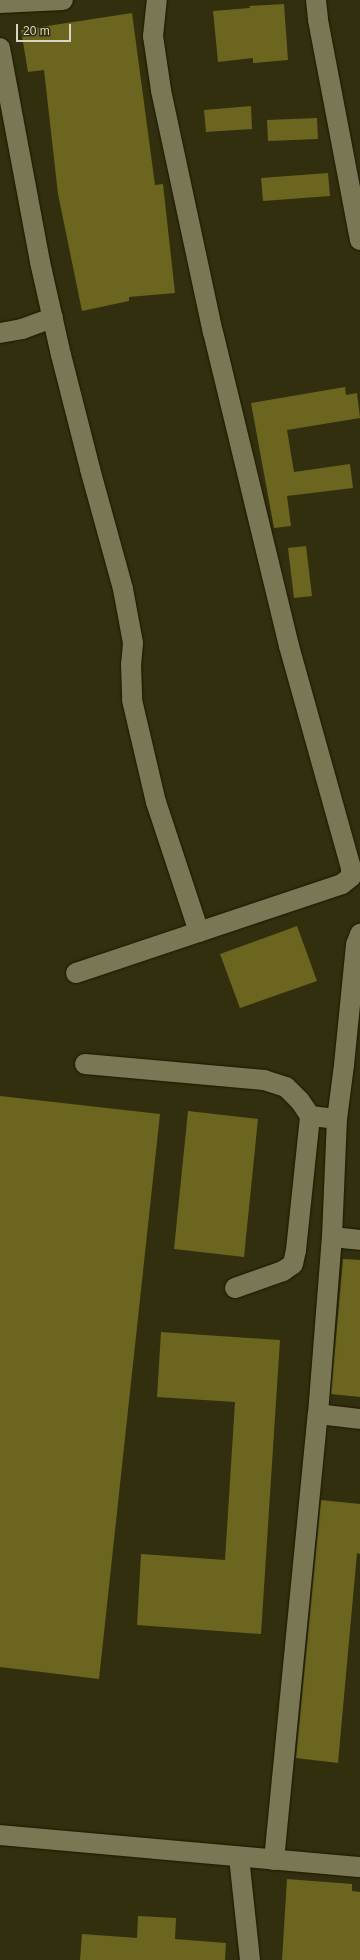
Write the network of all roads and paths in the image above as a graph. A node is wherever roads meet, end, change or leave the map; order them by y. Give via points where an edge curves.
1 (63, 0) edge
2 (157, 0) edge
3 (316, 0) edge
4 (0, 4) edge
5 (0, 48) edge
6 (360, 240) edge
7 (53, 318) junction
8 (0, 332) edge
9 (199, 932) junction
10 (359, 941) edge
11 (76, 973) dead end
12 (85, 1064) dead end
13 (352, 1065) edge
14 (310, 1116) junction
15 (337, 1119) junction
16 (332, 1237) junction
17 (360, 1240) edge
18 (235, 1288) dead end
19 (318, 1414) junction
20 (360, 1419) edge
21 (0, 1835) edge
22 (239, 1857) junction
23 (274, 1860) junction
24 (360, 1867) edge
25 (250, 1960) edge

1 - 4 street
2 - 9 street via 153,36 161,90 213,333 289,646 352,868 351,877 342,884
3 - 6 street
5 - 7 street
7 - 8 street via 22,329
7 - 9 street via 90,469 124,589 133,643 132,700 156,802
9 - 11 street
10 - 13 street
12 - 14 street via 264,1080 286,1087 300,1100
13 - 15 street
14 - 15 street
14 - 18 street via 293,1264 283,1272
15 - 16 street
16 - 17 street
16 - 19 street
19 - 20 street
19 - 23 street
21 - 22 street
22 - 23 street
22 - 25 street
23 - 24 street

